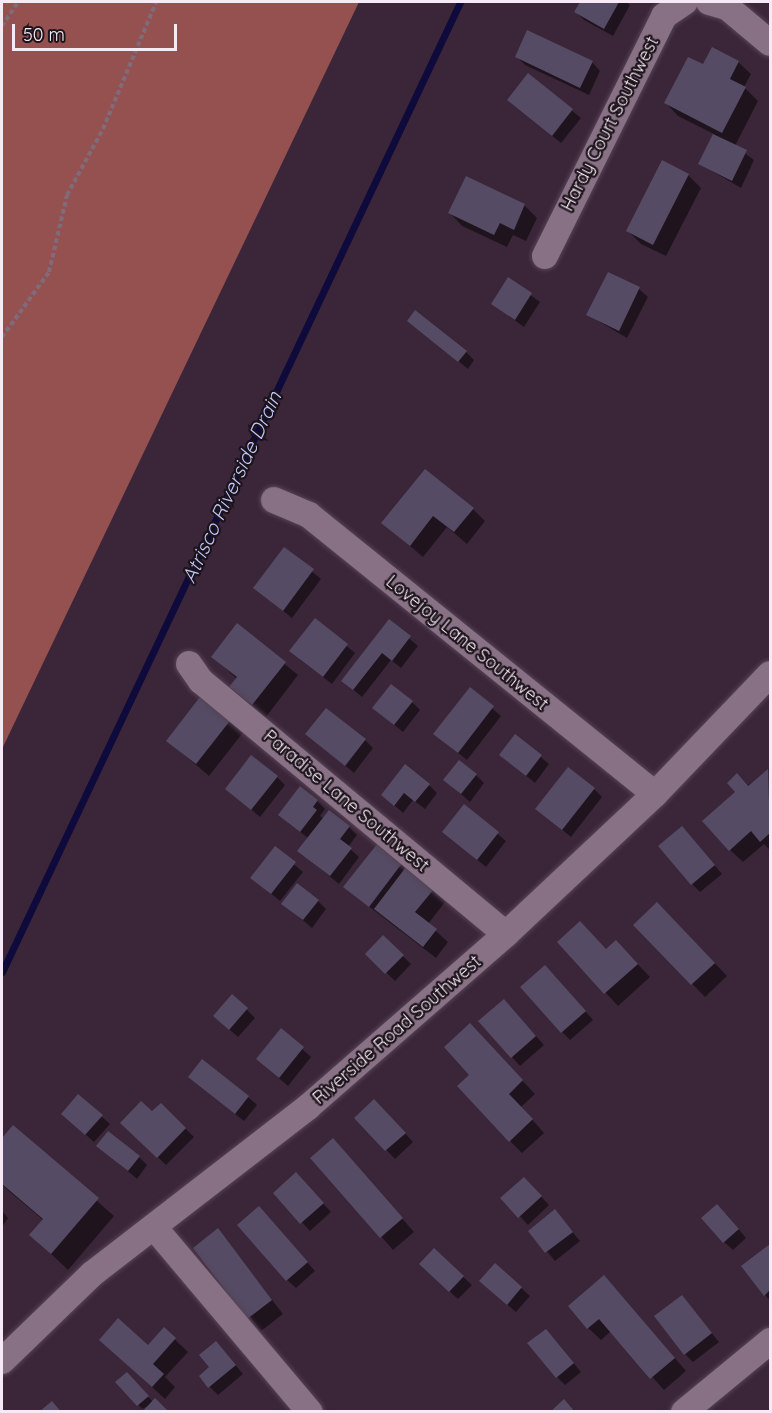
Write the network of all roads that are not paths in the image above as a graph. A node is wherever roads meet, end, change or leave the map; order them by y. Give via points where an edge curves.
1 (685, 2) edge
2 (709, 2) edge
3 (771, 43) edge
4 (545, 256) dead end
5 (274, 500) dead end
6 (189, 664) dead end
7 (771, 674) edge
8 (656, 794) junction
9 (506, 934) junction
10 (154, 1227) junction
11 (771, 1341) edge
12 (2, 1361) edge
13 (310, 1412) edge
14 (684, 1412) edge

1 - 4 street, Hardy Court Southwest via 664,16
2 - 3 street via 727,7
5 - 8 street, Lovejoy Lane Southwest via 309,515
6 - 9 street, Paradise Lane Southwest via 201,681
7 - 8 street, Riverside Road Southwest
8 - 9 street, Riverside Road Southwest
9 - 10 street, Riverside Road Southwest via 308,1107
10 - 12 street, Riverside Road Southwest via 92,1274
10 - 13 street
11 - 14 street

